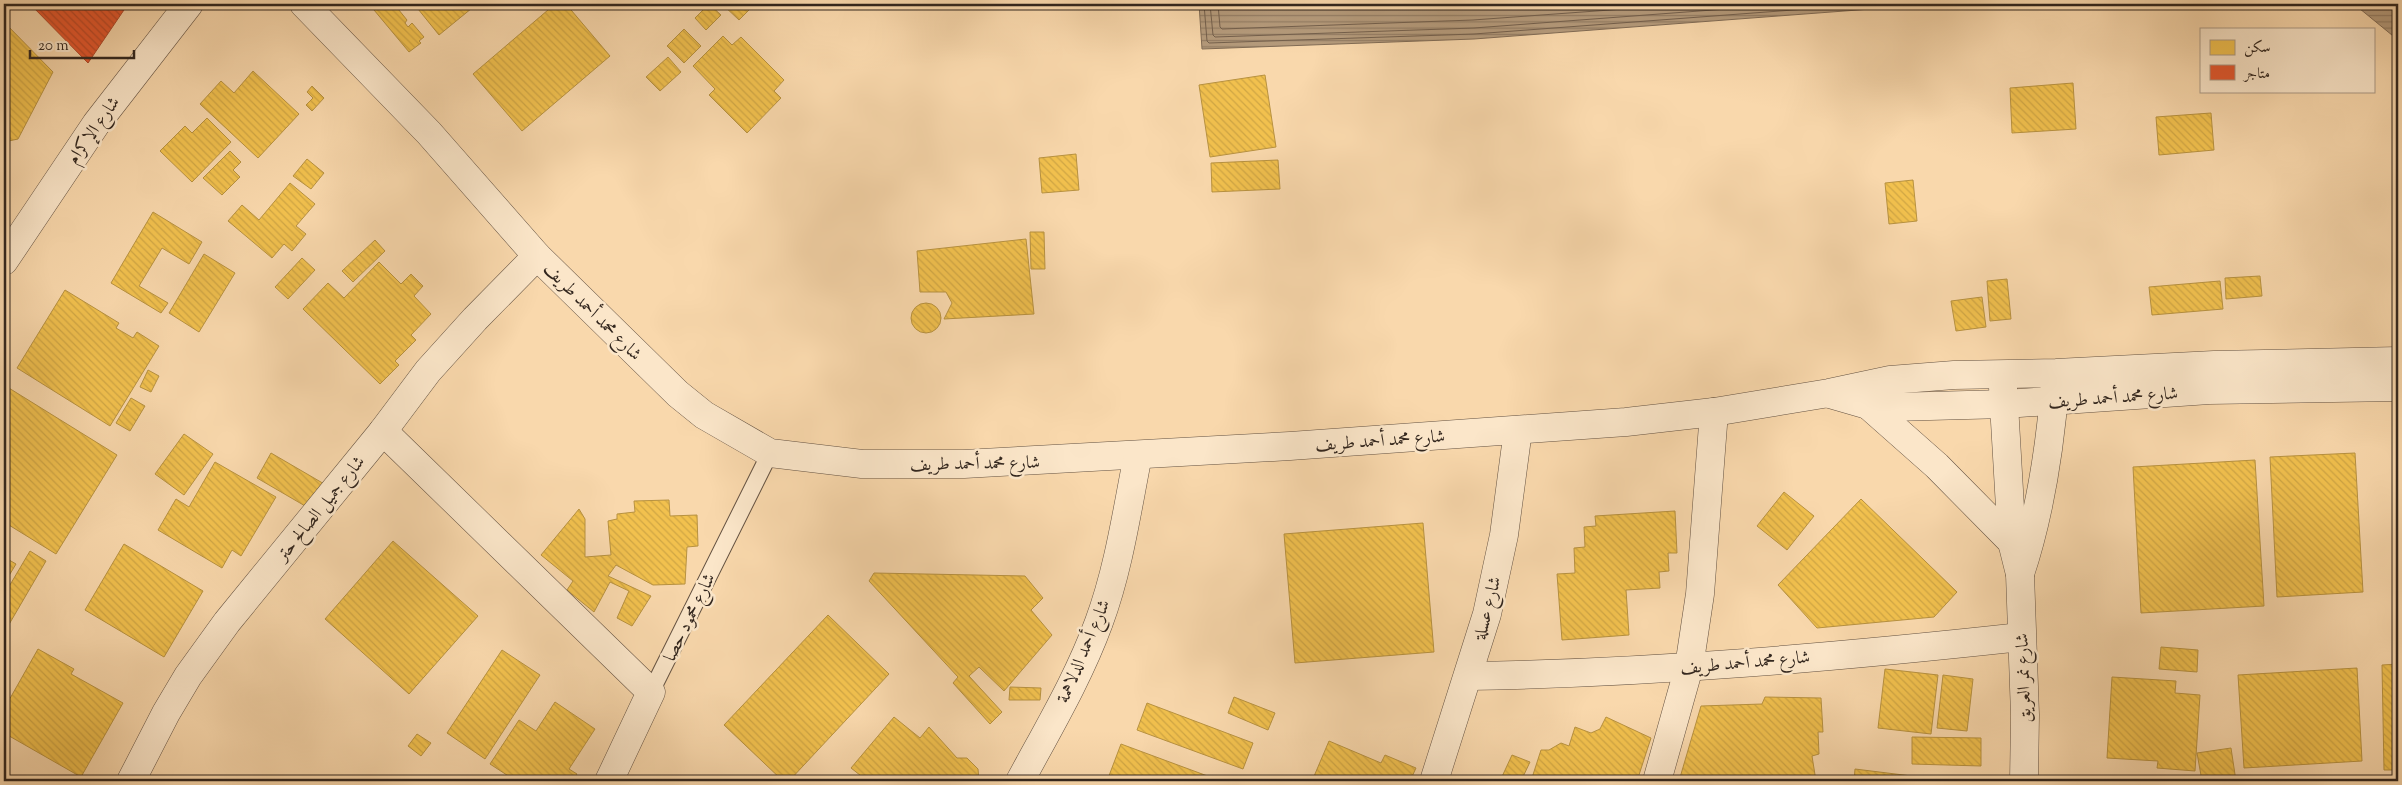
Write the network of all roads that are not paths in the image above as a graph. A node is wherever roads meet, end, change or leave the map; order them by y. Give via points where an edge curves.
1 (189, 4) edge
2 (304, 4) edge
3 (538, 256) junction
4 (4, 261) edge
5 (2398, 361) edge
6 (2056, 373) junction
7 (2002, 374) junction
8 (2398, 387) edge
9 (1829, 393) junction
10 (2054, 401) junction
11 (2005, 404) junction
12 (1868, 405) junction
13 (1714, 412) junction
14 (1518, 430) junction
15 (383, 431) junction
16 (770, 454) junction
17 (1138, 455) junction
18 (2012, 542) junction
19 (2020, 574) junction
20 (2021, 637) junction
21 (1689, 667) junction
22 (1468, 676) junction
23 (651, 692) junction
24 (131, 781) edge
25 (609, 781) edge
26 (1020, 781) edge
27 (1434, 781) edge
28 (1657, 781) edge
29 (2024, 781) edge

1 - 4 street, شارع الإكرام via 96,124
2 - 3 street, شارع محمد أحمد طريف via 429,134
3 - 15 street, شارع جميل الصالح حتر via 428,371
3 - 16 street, شارع محمد أحمد طريف via 678,394 704,415
5 - 6 street, شارع محمد أحمد طريف
6 - 7 street, شارع محمد أحمد طريف
6 - 10 street, شارع نمر العريق
7 - 9 street, شارع محمد أحمد طريف via 1890,380
7 - 11 street, شارع نمر العريق
8 - 10 street, شارع محمد أحمد طريف via 2209,390
9 - 12 street, شارع محمد أحمد طريف
9 - 13 street, شارع محمد أحمد طريف
10 - 11 street, شارع محمد أحمد طريف
10 - 19 street, شارع نمر العريق via 2031,540
11 - 12 street, شارع محمد أحمد طريف
11 - 18 street, شارع نمر العريق
12 - 18 street via 1937,466
13 - 14 street, شارع محمد أحمد طريف
13 - 21 street via 1700,594
14 - 17 street, شارع محمد أحمد طريف
14 - 22 street, شارع عسلة via 1504,535 1487,614
15 - 23 street
15 - 24 street, شارع جميل الصالح حتر via 221,630 166,713
16 - 17 street, شارع محمد أحمد طريف via 862,464 964,464
16 - 23 lane, شارع محمود حصا
17 - 26 street, شارع أحمد الدلاهمة via 1117,562 1100,621 1074,680
18 - 19 street, شارع نمر العريق
19 - 20 street, شارع نمر العريق
20 - 21 street, شارع محمد أحمد طريف
20 - 29 street, شارع نمر العريق
21 - 22 street, شارع محمد أحمد طريف
21 - 28 street
22 - 27 street, شارع عسلة
23 - 25 street, شارع محمود حصا

